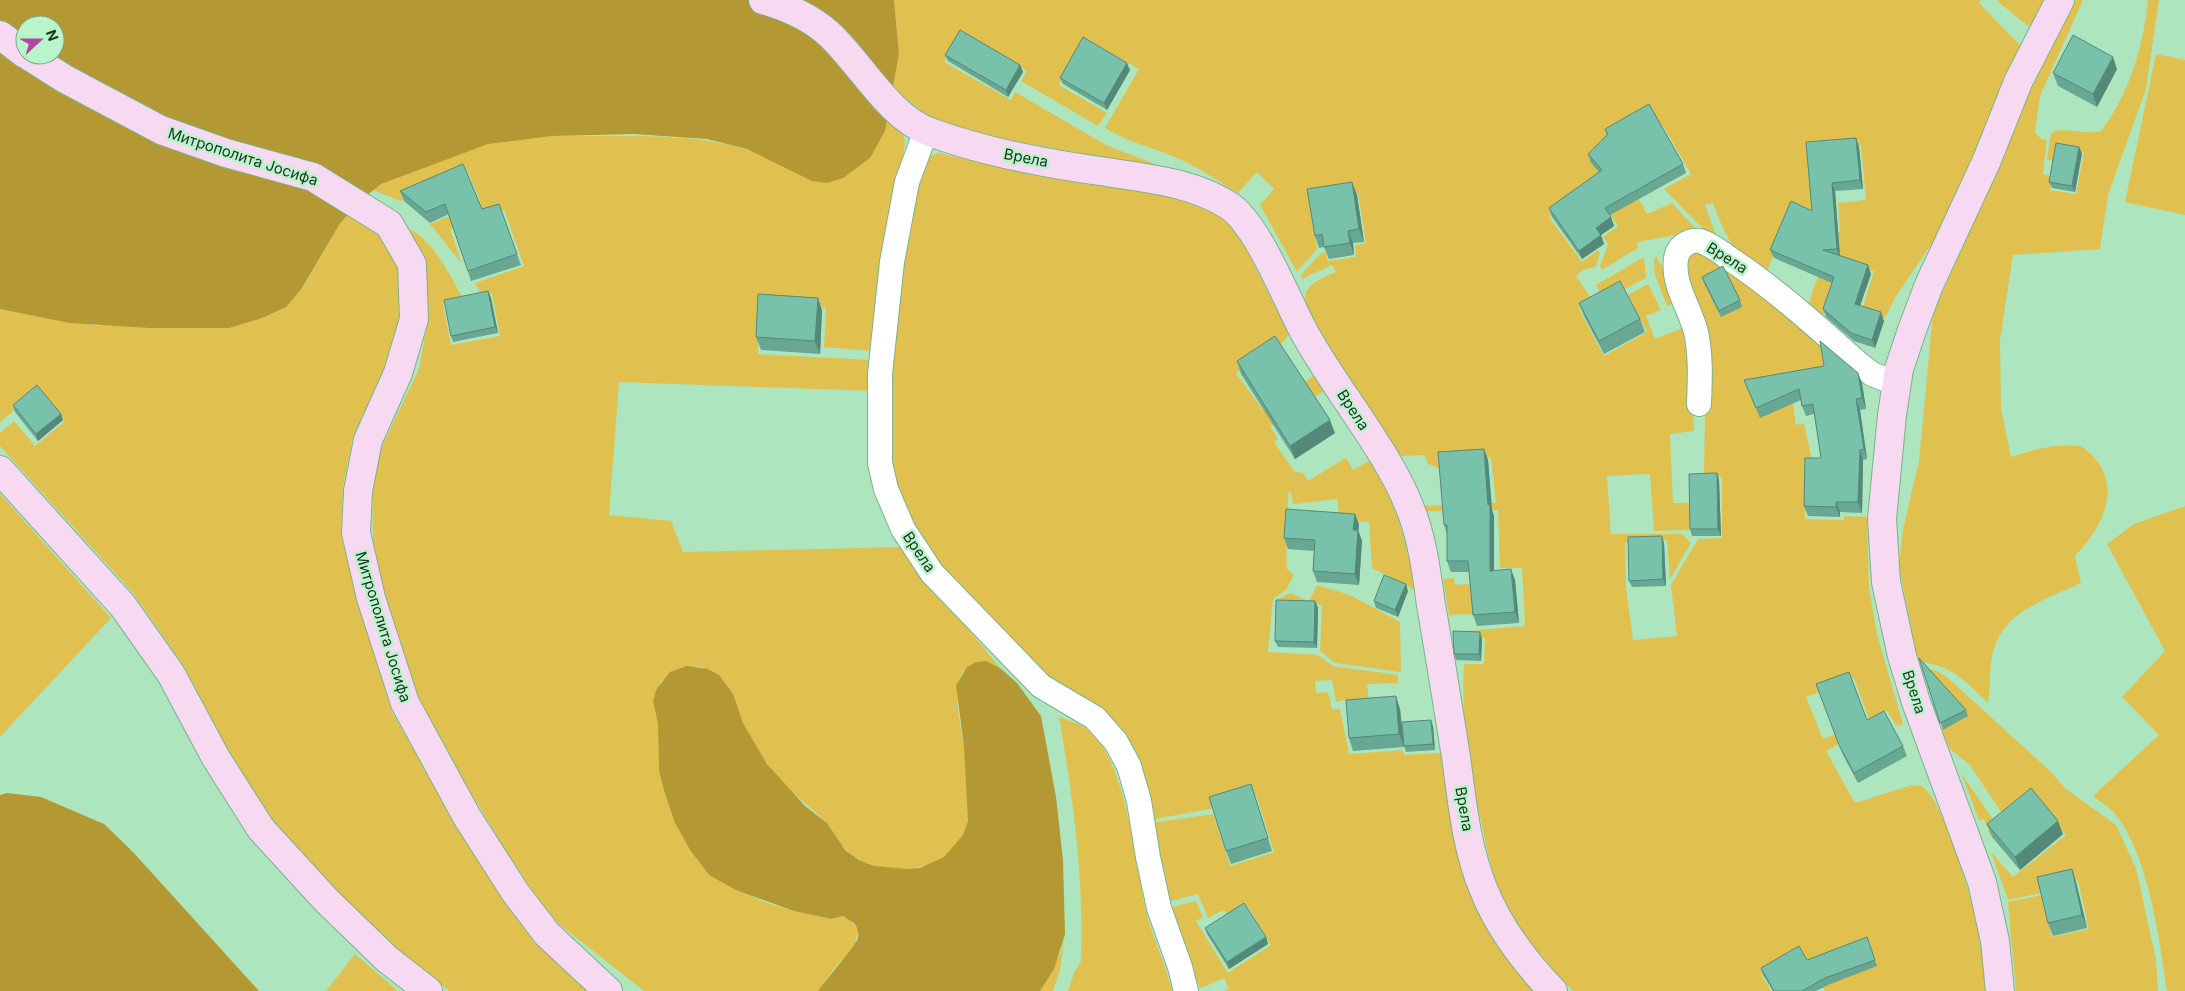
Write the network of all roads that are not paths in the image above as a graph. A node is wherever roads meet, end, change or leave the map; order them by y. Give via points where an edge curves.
1 (763, 0) edge
2 (2060, 0) edge
3 (0, 35) edge
4 (15, 46) edge
5 (44, 65) edge
6 (926, 131) junction
7 (1897, 384) junction
8 (1699, 404) dead end
9 (0, 470) edge
10 (428, 991) edge
11 (608, 991) edge
12 (1186, 991) edge
13 (1554, 991) edge
14 (2000, 991) edge

1 - 6 street via 803,16 828,33 883,97
2 - 7 street, Врела via 2018,82 1974,191 1928,286
3 - 4 street, Митрополита Јосифа
5 - 11 street, Митрополита Јосифа via 161,130 226,153 313,177 389,224 412,264 414,319 398,373 368,440 358,491 356,533 371,598 405,703 467,816 515,892 547,934
6 - 12 street, Врела via 907,182 892,262 880,374 880,463 886,488 903,529 932,573 1040,686 1095,718 1116,742 1129,766 1139,801 1159,908
6 - 13 street, Врела via 988,150 1089,170 1156,179 1199,190 1233,207 1255,235 1304,332 1393,473 1414,516 1473,856 1483,888 1500,922 1532,969
7 - 8 street, Врела via 1872,374 1859,364 1766,283 1705,243 1692,241 1681,247 1675,267 1696,334
7 - 14 street, Врела via 1882,519 1886,582 1916,702 1982,882 1995,942
9 - 10 street via 123,606 171,674 216,758 261,829 366,940

